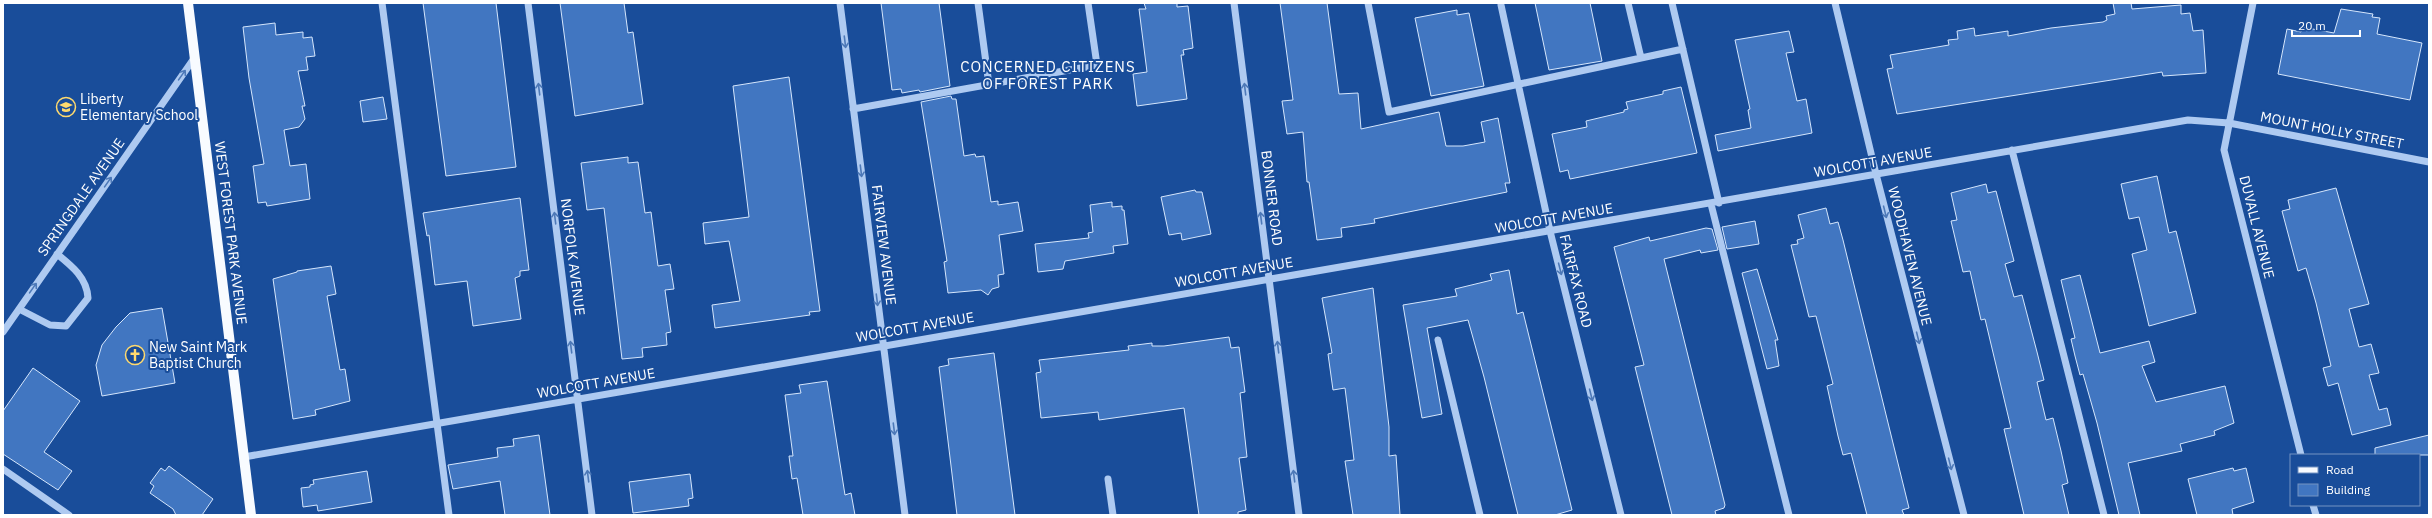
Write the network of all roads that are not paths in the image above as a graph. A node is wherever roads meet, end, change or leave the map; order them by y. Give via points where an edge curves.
1 (188, 3) edge
2 (382, 3) edge
3 (528, 3) edge
4 (840, 3) edge
5 (978, 3) edge
6 (1088, 3) edge
7 (1234, 3) edge
8 (1368, 3) edge
9 (1628, 3) edge
10 (1672, 3) edge
11 (1835, 3) edge
12 (2253, 3) edge
13 (1501, 5) dead end
14 (1683, 49) junction
15 (195, 57) junction
16 (1641, 58) junction
17 (989, 84) junction
18 (1518, 85) junction
19 (853, 109) junction
20 (2229, 122) junction
21 (2012, 150) junction
22 (2429, 162) edge
23 (1876, 174) junction
24 (1719, 203) junction
25 (1711, 204) junction
26 (1550, 231) junction
27 (57, 254) junction
28 (1269, 279) junction
29 (19, 309) junction
30 (3, 332) edge
31 (1438, 340) dead end
32 (883, 346) junction
33 (578, 399) junction
34 (436, 424) junction
35 (2300, 454) edge
36 (244, 457) junction
37 (3, 469) edge
38 (1108, 479) dead end
39 (69, 515) edge
40 (251, 515) edge
41 (449, 515) edge
42 (592, 515) edge
43 (905, 515) edge
44 (1113, 515) edge
45 (1299, 515) edge
46 (1480, 515) edge
47 (1621, 515) edge
48 (1789, 515) edge
49 (1964, 515) edge
50 (2104, 515) edge

1 - 15 main road, WEST FOREST PARK AVENUE
2 - 34 street
33 -> 3 street, NORFOLK AVENUE
4 -> 19 street, FAIRVIEW AVENUE
5 - 17 street
6 - 17 street via 1097,65
28 -> 7 street, BONNER ROAD
8 - 18 street via 1389,112
9 - 16 street
10 - 14 street
11 - 23 street, WOODHAVEN AVENUE
12 - 20 street, DUVALL AVENUE
13 - 18 street, FAIRFAX ROAD
14 - 16 street
14 - 24 street
27 -> 15 street, SPRINGDALE AVENUE
15 - 36 main road, WEST FOREST PARK AVENUE
16 - 18 street
17 - 19 street
18 - 26 street, FAIRFAX ROAD
19 -> 32 street, FAIRVIEW AVENUE
20 - 21 street, WOLCOTT AVENUE via 2188,120
20 - 22 street, MOUNT HOLLY STREET
20 - 35 street, DUVALL AVENUE via 2224,150
21 - 23 street, WOLCOTT AVENUE
21 - 50 street
23 - 24 street, WOLCOTT AVENUE
23 -> 49 street, WOODHAVEN AVENUE
24 - 25 street, WOLCOTT AVENUE
25 - 26 street, WOLCOTT AVENUE
25 - 48 street
26 - 28 street, WOLCOTT AVENUE
26 -> 47 street, FAIRFAX ROAD
29 -> 27 street, SPRINGDALE AVENUE
27 - 29 street via 84,280 88,288 88,298 66,326 50,325
28 - 32 street, WOLCOTT AVENUE
45 -> 28 street, BONNER ROAD
29 - 30 street, SPRINGDALE AVENUE
31 - 46 street
32 - 33 street, WOLCOTT AVENUE
32 -> 43 street, FAIRVIEW AVENUE
33 - 34 street, WOLCOTT AVENUE
42 -> 33 street, NORFOLK AVENUE
34 - 36 street, WOLCOTT AVENUE
34 - 41 street
36 - 40 main road, WEST FOREST PARK AVENUE
37 - 39 street
38 - 44 street

